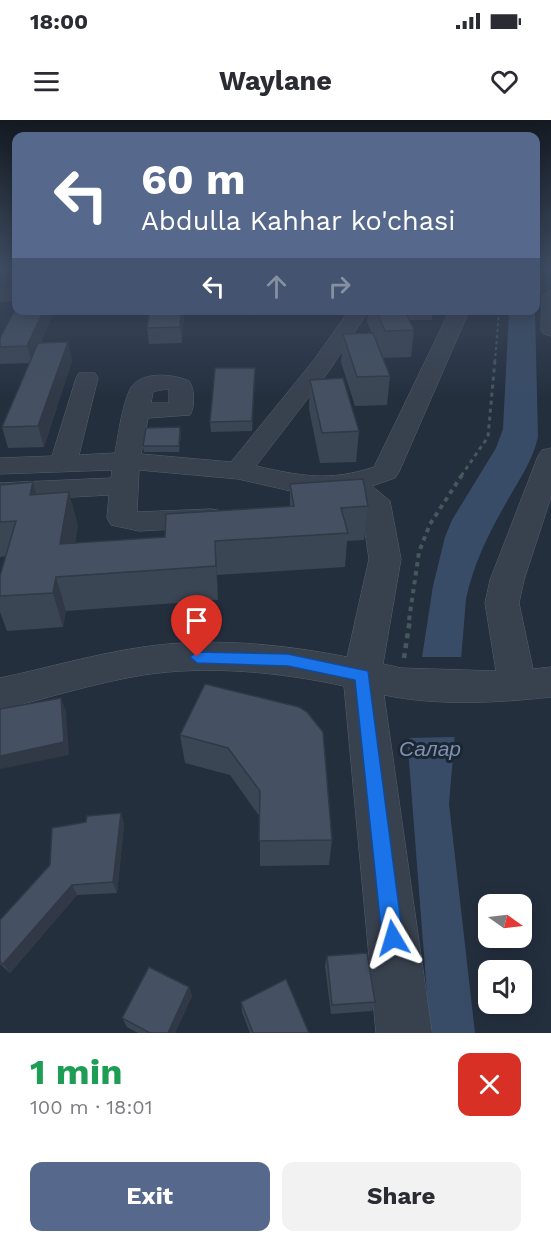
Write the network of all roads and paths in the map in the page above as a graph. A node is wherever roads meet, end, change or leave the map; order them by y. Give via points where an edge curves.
1 (549, 314) edge
2 (357, 315) edge
3 (456, 315) edge
4 (499, 315) edge
5 (551, 330) edge
6 (87, 378) dead end
7 (136, 411) dead end
8 (551, 456) edge
9 (63, 463) junction
10 (0, 466) edge
11 (238, 471) junction
12 (124, 474) junction
13 (350, 484) junction
14 (0, 492) edge
15 (238, 517) edge
16 (382, 679) junction
17 (517, 685) edge
18 (0, 694) edge
19 (404, 1033) edge

1 - 5 street
2 - 11 street
3 - 13 street via 385,472
4 - 16 path via 488,437 430,524
6 - 9 street
7 - 12 street
8 - 17 street via 501,603
9 - 10 street
9 - 12 street
11 - 12 street
11 - 13 street via 304,484
12 - 14 street
12 - 15 street via 122,518 139,522
13 - 16 street via 375,501 386,559
16 - 17 street
16 - 18 street via 288,660 197,657 143,662
16 - 19 street

